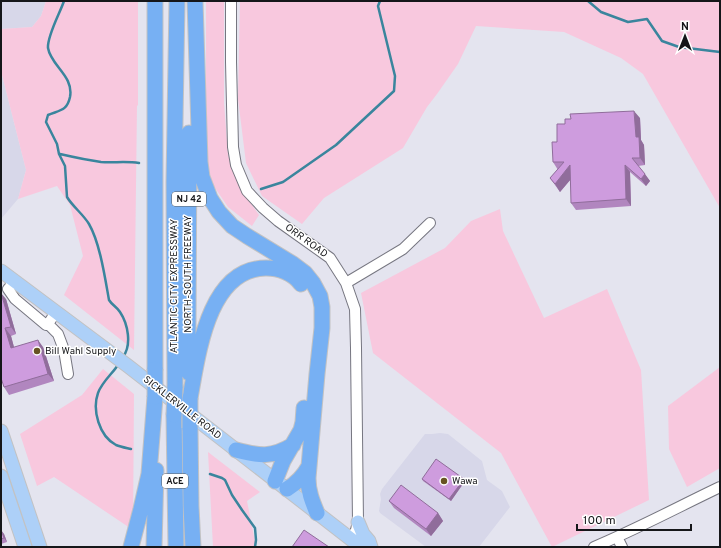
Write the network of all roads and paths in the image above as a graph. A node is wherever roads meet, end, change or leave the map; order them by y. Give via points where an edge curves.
1 (155, 1) edge
2 (176, 1) edge
3 (190, 1) edge
4 (195, 1) edge
5 (231, 1) edge
6 (430, 223) dead end
7 (1, 271) edge
8 (346, 283) junction
9 (8, 285) edge
10 (56, 312) junction
11 (48, 324) junction
12 (68, 374) dead end
13 (155, 397) junction
14 (190, 398) junction
15 (1, 430) edge
16 (293, 445) junction
17 (236, 450) junction
18 (309, 466) junction
19 (1, 476) edge
20 (281, 485) junction
21 (156, 486) junction
22 (720, 487) edge
23 (317, 513) junction
24 (358, 522) junction
25 (34, 529) junction
26 (20, 533) junction
27 (617, 537) junction
28 (356, 543) edge
29 (25, 547) edge
30 (40, 547) edge
31 (131, 547) edge
32 (154, 547) edge
33 (158, 547) edge
34 (176, 547) edge
35 (193, 547) edge
36 (371, 547) edge
37 (594, 547) edge
38 (622, 547) edge

1 - 13 highway, bridge
2 - 34 highway, ATLANTIC CITY EXPRESSWAY / ACE, bridge
3 - 14 highway, NORTH-SOUTH FREEWAY / NJ 42
4 - 18 highway via 200,162 202,177 210,198 232,226 304,273 314,283 320,296 322,328
5 - 8 street, ORR ROAD via 233,139 236,165 247,191 278,221 330,258
6 - 8 street via 403,250
7 - 9 main road, SICKLERVILLE ROAD
8 - 24 street, ORR ROAD via 355,309
9 - 10 main road, SICKLERVILLE ROAD
9 - 11 street via 15,299 46,325
10 - 11 street
10 - 17 main road, SICKLERVILLE ROAD
11 - 12 street via 58,334
13 - 21 highway
13 - 31 highway via 149,474
14 - 16 highway via 207,322 221,294 231,282 257,268 287,272 298,279 310,296 313,315 303,422
14 - 35 highway, NORTH-SOUTH FREEWAY / NJ 42, bridge
15 - 25 main road
16 - 17 highway via 279,453 265,455
16 - 20 highway via 283,461
17 - 20 main road, SICKLERVILLE ROAD
18 - 20 highway via 295,484
18 - 23 highway via 308,486
19 - 26 main road
20 - 23 main road, SICKLERVILLE ROAD
21 - 32 highway
21 - 33 highway, ACE
22 - 27 street
23 - 28 main road, SICKLERVILLE ROAD
24 - 28 street, ORR ROAD
24 - 36 main road
25 - 26 main road
25 - 30 main road
26 - 29 main road
27 - 37 street
27 - 38 street

